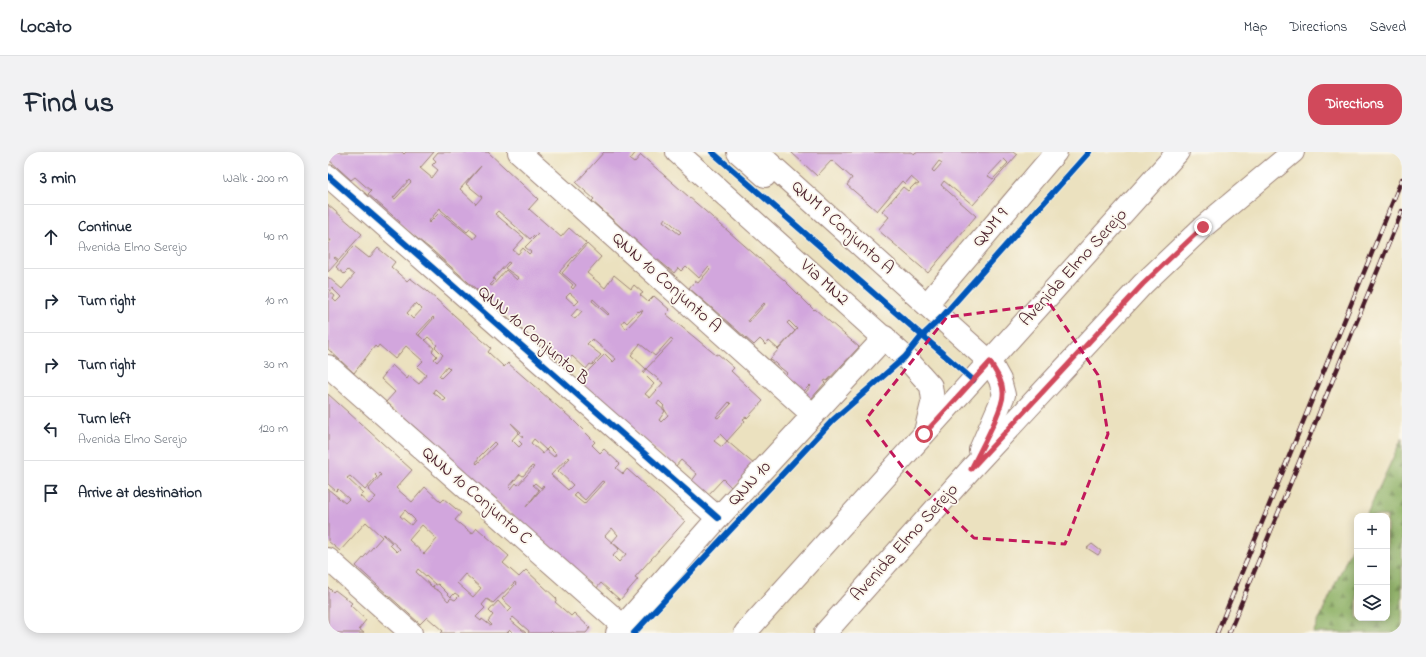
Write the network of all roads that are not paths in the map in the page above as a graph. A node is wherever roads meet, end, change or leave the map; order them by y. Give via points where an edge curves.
1 (521, 152) edge
2 (677, 152) edge
3 (738, 152) edge
4 (757, 152) edge
5 (1178, 152) edge
6 (1293, 152) edge
7 (1046, 155) edge
8 (328, 176) edge
9 (853, 237) junction
10 (927, 304) junction
11 (885, 337) junction
12 (990, 362) junction
13 (328, 366) edge
14 (813, 415) junction
15 (924, 434) junction
16 (971, 469) junction
17 (718, 518) junction
18 (328, 559) edge
19 (620, 630) edge
20 (411, 633) edge
21 (745, 633) edge
22 (825, 633) edge

1 - 14 main road, QNN 10 Conjunto A
2 - 11 main road, Via MN2
3 - 9 main road via 783,192
4 - 9 main road, QNM 9 Conjunto A
5 - 12 main road, Avenida Elmo Serejo
6 - 16 main road, Avenida Elmo Serejo via 1203,227 1143,284
7 - 10 main road, QNM 9
8 - 17 main road, QNN 10 Conjunto B
9 - 10 main road, QNM 9 Conjunto A
10 - 12 main road, QNM 9 Conjunto A
11 - 14 main road, QNN 10
11 - 15 main road, Via MN2 via 931,386 933,400
12 - 15 main road, Avenida Elmo Serejo
12 - 16 main road, QNM 9 Conjunto A via 1000,380 1004,395
13 - 19 main road, QNN 10 Conjunto C
14 - 17 main road, QNN 10
15 - 21 main road, Avenida Elmo Serejo
16 - 22 main road, Avenida Elmo Serejo
17 - 19 main road, QNN 10
18 - 20 main road

